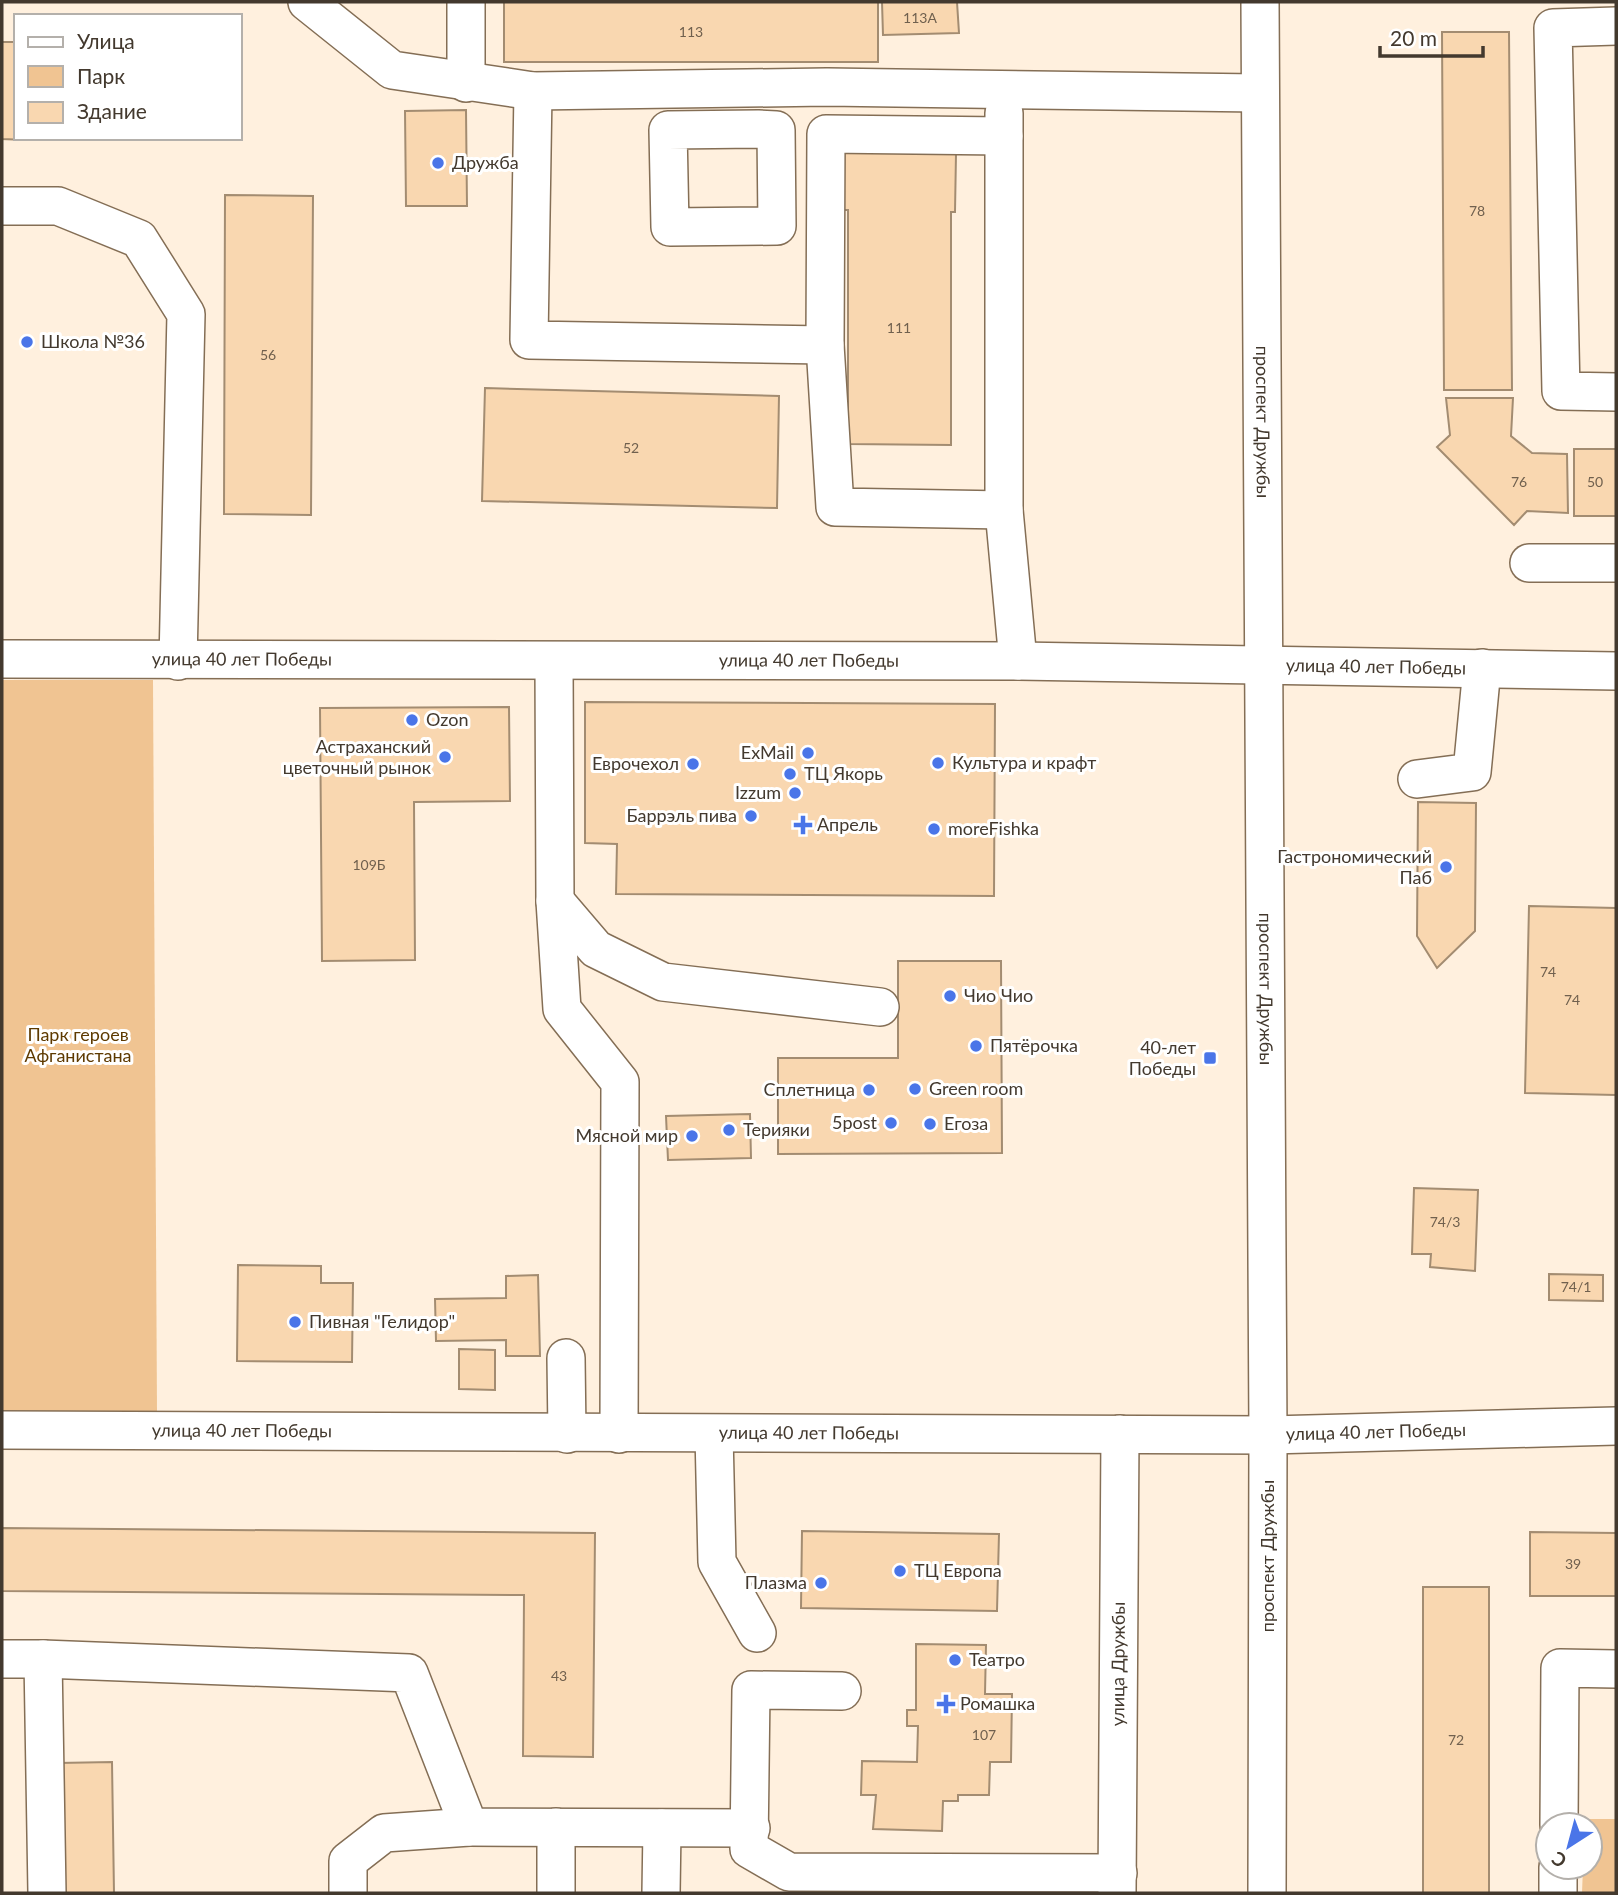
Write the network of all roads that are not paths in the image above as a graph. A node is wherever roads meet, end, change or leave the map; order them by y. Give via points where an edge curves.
1 (307, 2) edge
2 (466, 2) edge
3 (1260, 2) edge
4 (1613, 18) edge
5 (466, 83) junction
6 (760, 90) junction
7 (533, 91) junction
8 (1005, 91) junction
9 (1258, 93) junction
10 (758, 129) dead end
11 (1004, 136) junction
12 (2, 206) edge
13 (825, 345) junction
14 (1616, 392) edge
15 (1004, 510) junction
16 (1530, 563) dead end
17 (1616, 563) edge
18 (2, 659) edge
19 (178, 661) junction
20 (554, 661) junction
21 (1018, 661) junction
22 (1262, 664) junction
23 (1482, 668) junction
24 (1616, 671) edge
25 (1418, 779) dead end
26 (555, 901) junction
27 (880, 1007) dead end
28 (566, 1358) dead end
29 (1616, 1426) edge
30 (2, 1430) edge
31 (567, 1434) junction
32 (619, 1434) junction
33 (715, 1434) junction
34 (1120, 1434) junction
35 (1268, 1435) junction
36 (757, 1633) dead end
37 (2, 1659) edge
38 (43, 1659) junction
39 (1616, 1669) edge
40 (842, 1690) dead end
41 (1559, 1811) edge
42 (469, 1827) junction
43 (556, 1827) junction
44 (662, 1828) junction
45 (751, 1828) junction
46 (1117, 1883) edge
47 (47, 1893) edge
48 (348, 1893) edge
49 (556, 1893) edge
50 (661, 1893) edge
51 (1267, 1893) edge

1 - 5 street via 392,70
2 - 5 street
3 - 9 street, проспект Дружбы
4 - 14 street via 1553,28 1560,391
5 - 7 street
6 - 7 street
6 - 8 street
6 - 10 street
7 - 13 street via 529,340
8 - 9 street
8 - 11 street
9 - 22 street, проспект Дружбы
11 - 13 street via 826,134
11 - 15 street
12 - 19 street via 58,206 139,239 186,314
13 - 15 street via 835,507
15 - 21 street
16 - 17 street
18 - 19 street, улица 40 лет Победы
19 - 20 street, улица 40 лет Победы
20 - 21 street, улица 40 лет Победы
20 - 26 street
21 - 22 street, улица 40 лет Победы
22 - 23 street, улица 40 лет Победы
22 - 35 street, проспект Дружбы
23 - 24 street, улица 40 лет Победы
23 - 25 street via 1472,772
26 - 27 street via 596,949 663,982
26 - 32 street via 562,1009 620,1082
28 - 31 street
29 - 35 street, улица 40 лет Победы
30 - 31 street, улица 40 лет Победы
31 - 32 street, улица 40 лет Победы
32 - 33 street, улица 40 лет Победы
33 - 34 street, улица 40 лет Победы
33 - 36 street via 717,1562
34 - 35 street, улица 40 лет Победы
34 - 46 street, улица Дружбы
35 - 51 street, проспект Дружбы
37 - 38 street
38 - 42 street via 409,1673
38 - 47 street
39 - 41 street via 1559,1668
40 - 45 street via 751,1690
42 - 43 street
42 - 48 street via 384,1833 348,1861
43 - 44 street
43 - 49 street
44 - 45 street
44 - 50 street
45 - 46 street via 749,1849 789,1872

